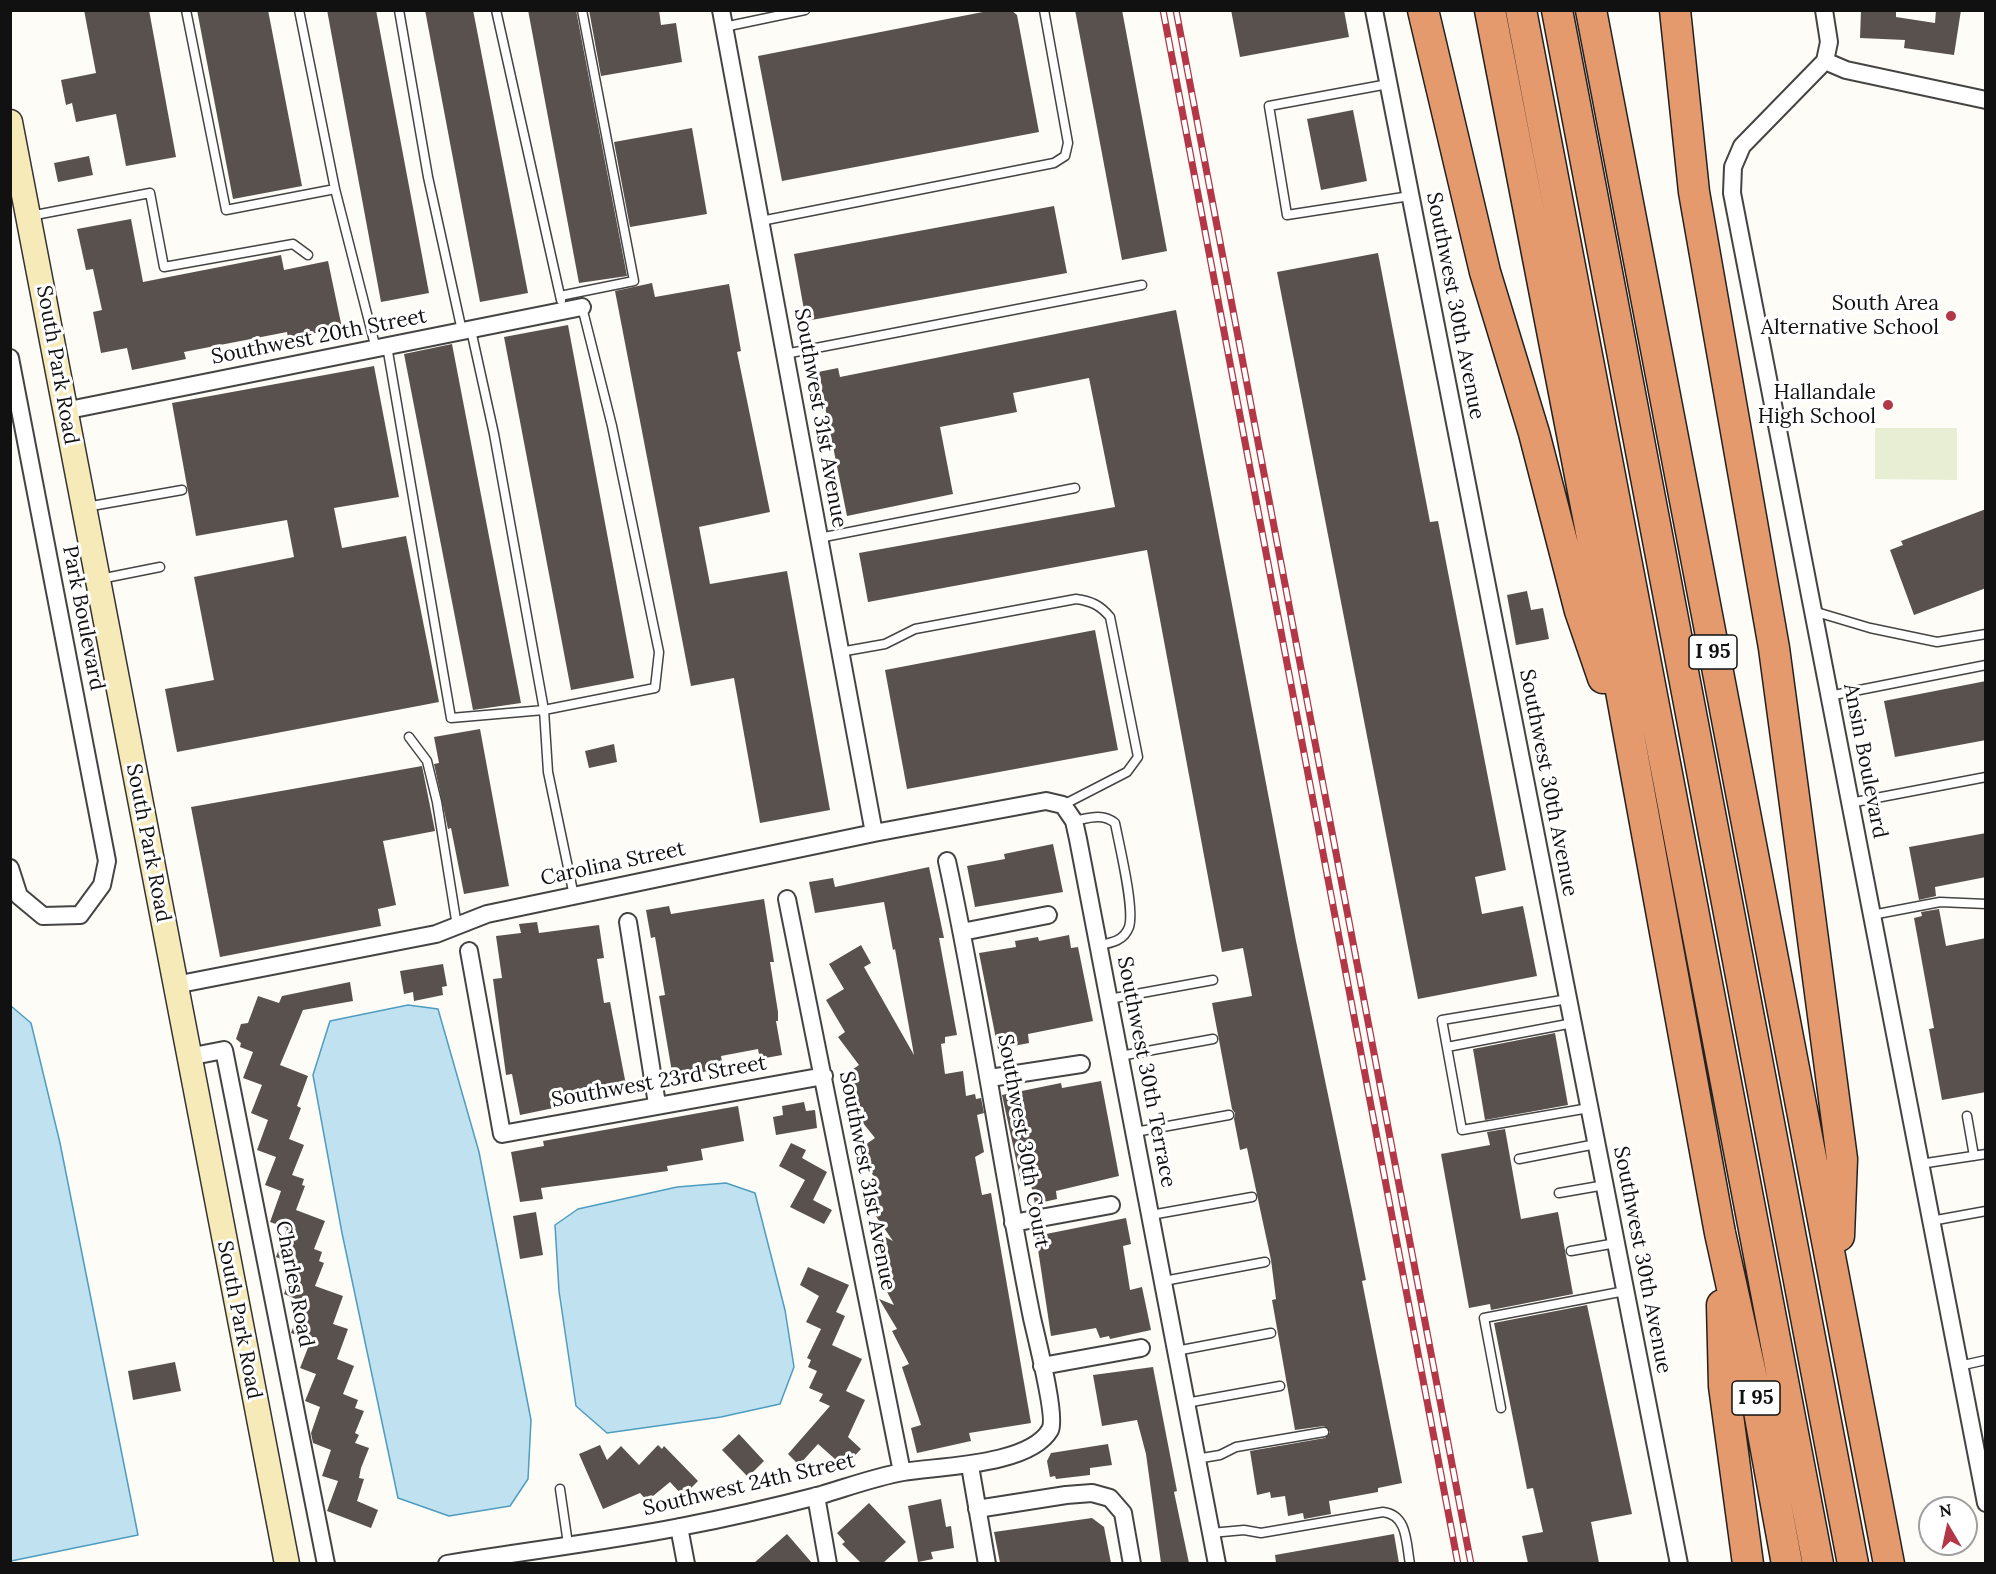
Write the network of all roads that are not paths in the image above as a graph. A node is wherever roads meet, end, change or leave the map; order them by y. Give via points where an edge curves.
1 (186, 10) edge
2 (299, 10) edge
3 (399, 10) edge
4 (496, 10) edge
5 (582, 10) edge
6 (805, 10) edge
7 (1044, 10) edge
8 (1374, 10) edge
9 (1423, 10) edge
10 (1490, 10) edge
11 (1521, 10) edge
12 (1557, 10) edge
13 (1591, 10) edge
14 (1675, 10) edge
15 (1824, 10) edge
16 (723, 19) edge
17 (1825, 61) junction
18 (1388, 84) junction
19 (1986, 100) edge
20 (10, 122) edge
21 (334, 189) junction
22 (1410, 196) junction
23 (29, 216) junction
24 (761, 221) junction
25 (309, 255) dead end
26 (1142, 285) dead end
27 (561, 303) junction
28 (582, 307) joint
29 (466, 330) junction
30 (382, 348) junction
31 (785, 354) junction
32 (10, 358) edge
33 (15, 406) edge
34 (64, 411) junction
35 (1075, 488) dead end
36 (182, 490) dead end
37 (83, 508) junction
38 (819, 538) junction
39 (160, 567) dead end
40 (97, 580) junction
41 (1813, 611) junction
42 (1986, 634) edge
43 (840, 652) junction
44 (1986, 665) edge
45 (1829, 696) junction
46 (544, 710) junction
47 (409, 737) dead end
48 (1637, 774) junction
49 (1986, 777) edge
50 (1850, 803) junction
51 (1063, 805) junction
52 (1074, 821) junction
53 (874, 833) junction
54 (947, 861) dead end
55 (10, 868) edge
56 (574, 896) junction
57 (787, 899) dead end
58 (1986, 904) edge
59 (1047, 915) dead end
60 (1872, 915) junction
61 (628, 922) dead end
62 (457, 926) junction
63 (962, 932) junction
64 (1099, 945) junction
65 (469, 951) dead end
66 (1213, 980) dead end
67 (175, 985) junction
68 (1109, 999) junction
69 (1568, 999) junction
70 (1573, 1023) junction
71 (1213, 1038) dead end
72 (1447, 1047) junction
73 (1120, 1056) junction
74 (188, 1057) junction
75 (1082, 1064) dead end
76 (824, 1076) junction
77 (990, 1078) junction
78 (657, 1104) junction
79 (1589, 1108) junction
80 (1229, 1115) dead end
81 (1967, 1116) dead end
82 (1135, 1132) junction
83 (1596, 1144) junction
84 (1986, 1154) edge
85 (1974, 1155) junction
86 (1519, 1159) dead end
87 (1920, 1164) junction
88 (1605, 1185) junction
89 (1559, 1194) dead end
90 (1252, 1197) dead end
91 (1111, 1205) dead end
92 (1986, 1211) edge
93 (1151, 1215) junction
94 (1931, 1221) junction
95 (1013, 1223) junction
96 (1720, 1233) junction
97 (1616, 1243) junction
98 (1571, 1251) dead end
99 (1265, 1262) dead end
100 (1164, 1281) junction
101 (1625, 1291) junction
102 (1837, 1293) junction
103 (1271, 1333) dead end
104 (1141, 1348) dead end
105 (1176, 1351) junction
106 (1986, 1360) edge
107 (1042, 1366) junction
108 (1959, 1366) junction
109 (1280, 1386) dead end
110 (1186, 1403) junction
111 (1501, 1408) dead end
112 (1051, 1429) joint
113 (1324, 1432) dead end
114 (1196, 1459) junction
115 (970, 1466) junction
116 (902, 1472) junction
117 (560, 1490) dead end
118 (816, 1496) junction
119 (1986, 1503) edge
120 (977, 1509) junction
121 (680, 1527) junction
122 (1211, 1533) junction
123 (568, 1544) junction
124 (506, 1559) edge
125 (287, 1563) edge
126 (326, 1563) edge
127 (447, 1563) edge
128 (686, 1563) edge
129 (828, 1563) edge
130 (987, 1563) edge
131 (1132, 1563) edge
132 (1217, 1563) edge
133 (1410, 1563) edge
134 (1679, 1563) edge
135 (1748, 1563) edge
136 (1787, 1563) edge
137 (1818, 1563) edge
138 (1853, 1563) edge
139 (1888, 1563) edge

1 - 21 lane via 225,210
2 - 21 lane
3 - 29 lane via 428,177
4 - 27 lane
5 - 27 lane via 634,281
6 - 16 lane
7 - 24 lane via 1068,143 1065,156 1054,163
8 - 18 street, Southwest 30th Avenue
9 - 48 highway via 1485,272 1534,433 1580,611
10 - 48 highway, I 95
11 - 137 highway
12 - 138 highway
13 - 102 highway, I 95
14 - 102 highway via 1694,192 1774,648 1842,1159
15 - 17 street via 1829,42
16 - 24 street, Southwest 31st Avenue
17 - 19 street via 1846,70
17 - 41 street, Ansin Boulevard via 1743,146 1733,167 1732,193
18 - 22 street, Southwest 30th Avenue
18 - 22 lane via 1269,106 1287,215
20 - 23 street, South Park Road
21 - 30 lane
22 - 69 street, Southwest 30th Avenue
23 - 25 lane via 150,194 164,267 293,244
23 - 34 street, South Park Road
24 - 31 street, Southwest 31st Avenue
26 - 31 lane
27 - 28 street, Southwest 20th Street
27 - 29 street, Southwest 20th Street
28 - 46 lane via 615,437 659,652 655,688
29 - 30 street, Southwest 20th Street
29 - 46 lane via 494,434
30 - 34 street, Southwest 20th Street via 329,355
30 - 46 lane via 451,718
31 - 38 street, Southwest 31st Avenue
32 - 33 street, Park Boulevard
33 - 55 street, Park Boulevard via 106,861 102,885 80,915 43,916 19,896
34 - 37 street, South Park Road
35 - 38 lane
36 - 37 lane
37 - 40 street, South Park Road
38 - 43 street, Southwest 31st Avenue
39 - 40 lane
40 - 67 street, South Park Road
41 - 42 lane via 1937,642
41 - 45 street, Ansin Boulevard
43 - 51 lane via 885,644 915,629 1076,599 1101,607 1110,617 1138,757 1127,772
43 - 53 street, Southwest 31st Avenue
44 - 45 lane
45 - 50 street, Ansin Boulevard
46 - 56 lane via 548,772
47 - 62 lane via 427,761
48 - 96 highway, I 95
49 - 50 lane
50 - 60 street, Ansin Boulevard
51 - 52 street, Southwest 30th Terrace
51 - 53 street, Carolina Street via 1043,801
52 - 64 street, Southwest 30th Terrace
52 - 64 lane via 1107,817 1115,823 1131,917 1124,935 1116,942
53 - 56 street, Carolina Street
54 - 63 street, Southwest 30th Court
56 - 62 street, Carolina Street via 487,914
57 - 76 street, Southwest 31st Avenue
58 - 60 lane via 1940,902
59 - 63 street
60 - 87 street, Ansin Boulevard
61 - 78 street
62 - 67 street, Carolina Street via 436,934
63 - 77 street, Southwest 30th Court
64 - 68 street, Southwest 30th Terrace
65 - 78 street, Southwest 23rd Street via 502,1134
66 - 68 lane
67 - 74 street, South Park Road
68 - 73 street, Southwest 30th Terrace
69 - 70 street, Southwest 30th Avenue
69 - 72 lane via 1442,1020
70 - 72 lane
70 - 79 street, Southwest 30th Avenue
71 - 73 lane
72 - 79 lane via 1462,1130
73 - 82 street, Southwest 30th Terrace
74 - 125 street, South Park Road
74 - 126 street, Charles Road via 224,1050
75 - 77 street
76 - 78 street, Southwest 23rd Street
76 - 116 street, Southwest 31st Avenue
77 - 95 street, Southwest 30th Court
79 - 83 street, Southwest 30th Avenue
80 - 82 lane
81 - 85 lane
82 - 93 street, Southwest 30th Terrace
83 - 86 lane
83 - 88 street, Southwest 30th Avenue
84 - 85 lane
85 - 87 lane
87 - 94 street, Ansin Boulevard
88 - 89 lane
88 - 97 street, Southwest 30th Avenue
90 - 93 lane
91 - 95 street
92 - 94 lane
93 - 100 street, Southwest 30th Terrace
94 - 108 street, Ansin Boulevard
95 - 107 street, Southwest 30th Court
96 - 135 highway via 1724,1386
96 - 136 highway, I 95
97 - 98 lane
97 - 101 street, Southwest 30th Avenue
99 - 100 lane
100 - 105 street, Southwest 30th Terrace
101 - 111 lane via 1484,1318
101 - 134 street, Southwest 30th Avenue
102 - 139 highway, I 95
103 - 105 lane
104 - 107 street
105 - 110 street
106 - 108 lane
107 - 112 street, Southwest 30th Court
108 - 119 street, Ansin Boulevard
109 - 110 lane
110 - 114 street
112 - 115 street, Southwest 24th Street via 1039,1442
113 - 114 lane
114 - 122 street
115 - 116 street, Southwest 24th Street
115 - 120 street
116 - 118 street, Southwest 24th Street
117 - 123 lane
118 - 121 street, Southwest 24th Street
118 - 129 street
120 - 130 street
120 - 131 street via 1066,1495 1092,1493 1110,1498 1123,1513
121 - 123 street, Southwest 24th Street
121 - 128 street
122 - 132 street
122 - 133 lane via 1261,1533 1391,1513 1402,1524
123 - 124 street, Southwest 24th Street
124 - 127 street, Southwest 24th Street

